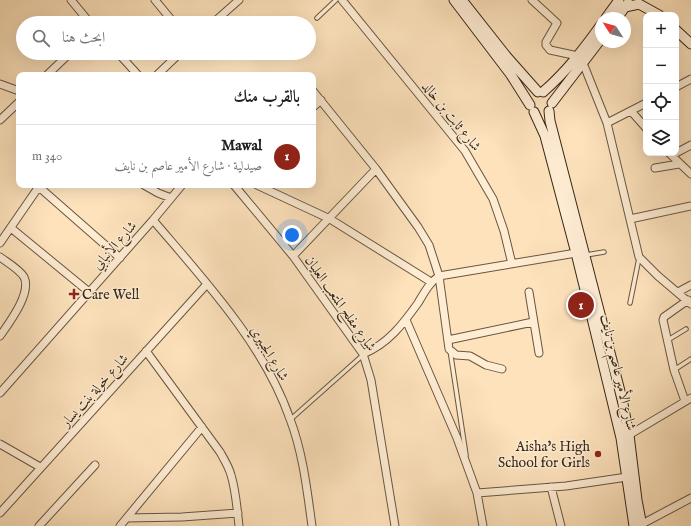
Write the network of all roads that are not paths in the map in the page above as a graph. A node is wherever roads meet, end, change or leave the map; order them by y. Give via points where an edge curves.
1 (71, 0) edge
2 (155, 0) edge
3 (239, 0) edge
4 (336, 0) edge
5 (342, 0) edge
6 (454, 0) edge
7 (462, 0) edge
8 (532, 0) edge
9 (649, 0) edge
10 (625, 2) edge
11 (613, 12) edge
12 (620, 12) edge
13 (654, 12) edge
14 (658, 12) edge
15 (84, 16) edge
16 (168, 16) edge
17 (221, 16) edge
18 (317, 18) dead end
19 (679, 33) edge
20 (595, 36) edge
21 (691, 44) edge
22 (595, 45) edge
23 (63, 60) edge
24 (124, 60) edge
25 (173, 60) edge
26 (581, 60) junction
27 (50, 72) edge
28 (135, 72) edge
29 (160, 72) edge
30 (691, 79) edge
31 (0, 84) edge
32 (679, 85) edge
33 (16, 90) edge
34 (540, 92) junction
35 (316, 94) edge
36 (321, 100) junction
37 (316, 104) edge
38 (16, 105) edge
39 (643, 105) edge
40 (551, 107) junction
41 (534, 111) junction
42 (631, 111) junction
43 (0, 120) edge
44 (607, 123) junction
45 (643, 125) edge
46 (691, 145) edge
47 (679, 150) edge
48 (675, 156) edge
49 (679, 164) junction
50 (655, 168) dead end
51 (376, 169) junction
52 (691, 174) edge
53 (39, 188) edge
54 (42, 188) edge
55 (149, 188) edge
56 (179, 188) edge
57 (236, 188) edge
58 (263, 188) edge
59 (171, 198) junction
60 (691, 206) edge
61 (330, 219) junction
62 (630, 219) junction
63 (153, 220) junction
64 (11, 228) junction
65 (0, 243) edge
66 (604, 252) dead end
67 (580, 254) junction
68 (293, 256) junction
69 (0, 257) edge
70 (639, 257) junction
71 (120, 258) junction
72 (512, 264) junction
73 (439, 276) junction
74 (431, 282) junction
75 (207, 284) junction
76 (691, 285) edge
77 (89, 292) junction
78 (528, 292) dead end
79 (678, 292) junction
80 (689, 302) edge
81 (630, 303) dead end
82 (406, 320) junction
83 (533, 322) junction
84 (686, 329) dead end
85 (0, 336) edge
86 (448, 340) junction
87 (667, 341) junction
88 (449, 349) junction
89 (146, 351) junction
90 (538, 353) dead end
91 (364, 354) junction
92 (691, 359) edge
93 (502, 369) dead end
94 (674, 370) junction
95 (0, 393) edge
96 (688, 399) edge
97 (291, 420) junction
98 (202, 427) junction
99 (629, 435) junction
100 (0, 444) edge
101 (95, 465) dead end
102 (40, 467) junction
103 (468, 469) junction
104 (627, 477) junction
105 (551, 487) junction
106 (477, 493) junction
107 (691, 498) edge
108 (0, 513) edge
109 (238, 513) junction
110 (127, 518) junction
111 (639, 525) edge
112 (38, 526) edge
113 (120, 526) edge
114 (239, 526) edge
115 (312, 526) edge
116 (395, 526) edge
117 (483, 526) edge
118 (561, 526) edge

1 - 15 street
2 - 16 street
3 - 17 street
4 - 18 lane
5 - 72 street, شارع ثابت بن خالد via 465,151 493,199
6 - 41 main road, شارع الأمير عاصم بن نايف via 511,75
7 - 34 main road via 507,57
8 - 26 street via 557,23 546,42 547,47
9 - 14 main road
10 - 11 main road
10 - 12 main road
10 - 13 main road via 639,4
19 - 21 main road
20 - 26 main road
22 - 26 main road
23 - 27 street
24 - 28 street
25 - 29 street
26 - 34 main road
26 - 40 main road
26 - 44 street
30 - 32 street
31 - 33 street
34 - 40 main road via 549,96
34 - 41 main road via 531,98
35 - 36 street
36 - 37 street
36 - 51 street
38 - 43 street
39 - 42 street
40 - 41 main road via 543,115
40 - 67 main road, شارع الأمير عاصم بن نايف via 550,121
41 - 67 main road, شارع الأمير عاصم بن نايف via 545,136
42 - 44 street
42 - 45 street
44 - 62 street
46 - 47 street
48 - 49 street
49 - 50 street
49 - 52 street
51 - 61 street
51 - 73 street via 429,245
53 - 64 street
54 - 71 street
55 - 59 street
56 - 59 street, شارع الأنبابي
57 - 68 street, شارع مفلح المتعب العليان
58 - 61 street
59 - 63 street, شارع الأنبابي
60 - 62 street
61 - 68 street
61 - 74 street
62 - 70 street
63 - 71 street, شارع الأنبابي
63 - 75 street, شارع الجبيري
64 - 65 street
64 - 77 street
66 - 67 lane
67 - 72 street
67 - 99 main road, شارع الأمير عاصم بن نايف via 622,399
67 - 104 main road, شارع الأمير عاصم بن نايف via 621,438
68 - 91 street, شارع مفلح المتعب العليان
69 - 85 street via 20,272 25,278 26,285 22,300
70 - 79 street
70 - 81 lane
71 - 77 street, شارع الأنبابي
72 - 73 street
73 - 74 street
73 - 86 street
74 - 82 street
75 - 89 street, شارع خولة بنت يسار
75 - 97 street, شارع الجبيري via 265,364
76 - 79 street
77 - 95 street, شارع الأنبابي
78 - 83 street
79 - 80 street
80 - 87 street via 663,318
82 - 91 street via 383,343
82 - 103 street
83 - 86 street
83 - 90 street
84 - 87 lane
86 - 88 street
87 - 94 street
88 - 93 street via 456,354 470,356 486,365
88 - 103 lane
89 - 98 street
89 - 102 street, شارع خولة بنت يسار
91 - 97 lane
91 - 116 street, شارع مفلح المتعب العليان via 371,380
92 - 94 lane
94 - 96 street
96 - 99 street
97 - 115 street, شارع الجبيري via 306,478
98 - 109 street via 220,452 231,474
98 - 110 street
99 - 111 main road, شارع الأمير عاصم بن نايف
100 - 102 street
101 - 112 street
102 - 108 street, شارع خولة بنت يسار
103 - 106 street
104 - 105 street
104 - 111 main road, شارع الأمير عاصم بن نايف
105 - 106 street
105 - 118 street
106 - 117 street
107 - 111 street
109 - 110 street
109 - 114 street
110 - 113 street

